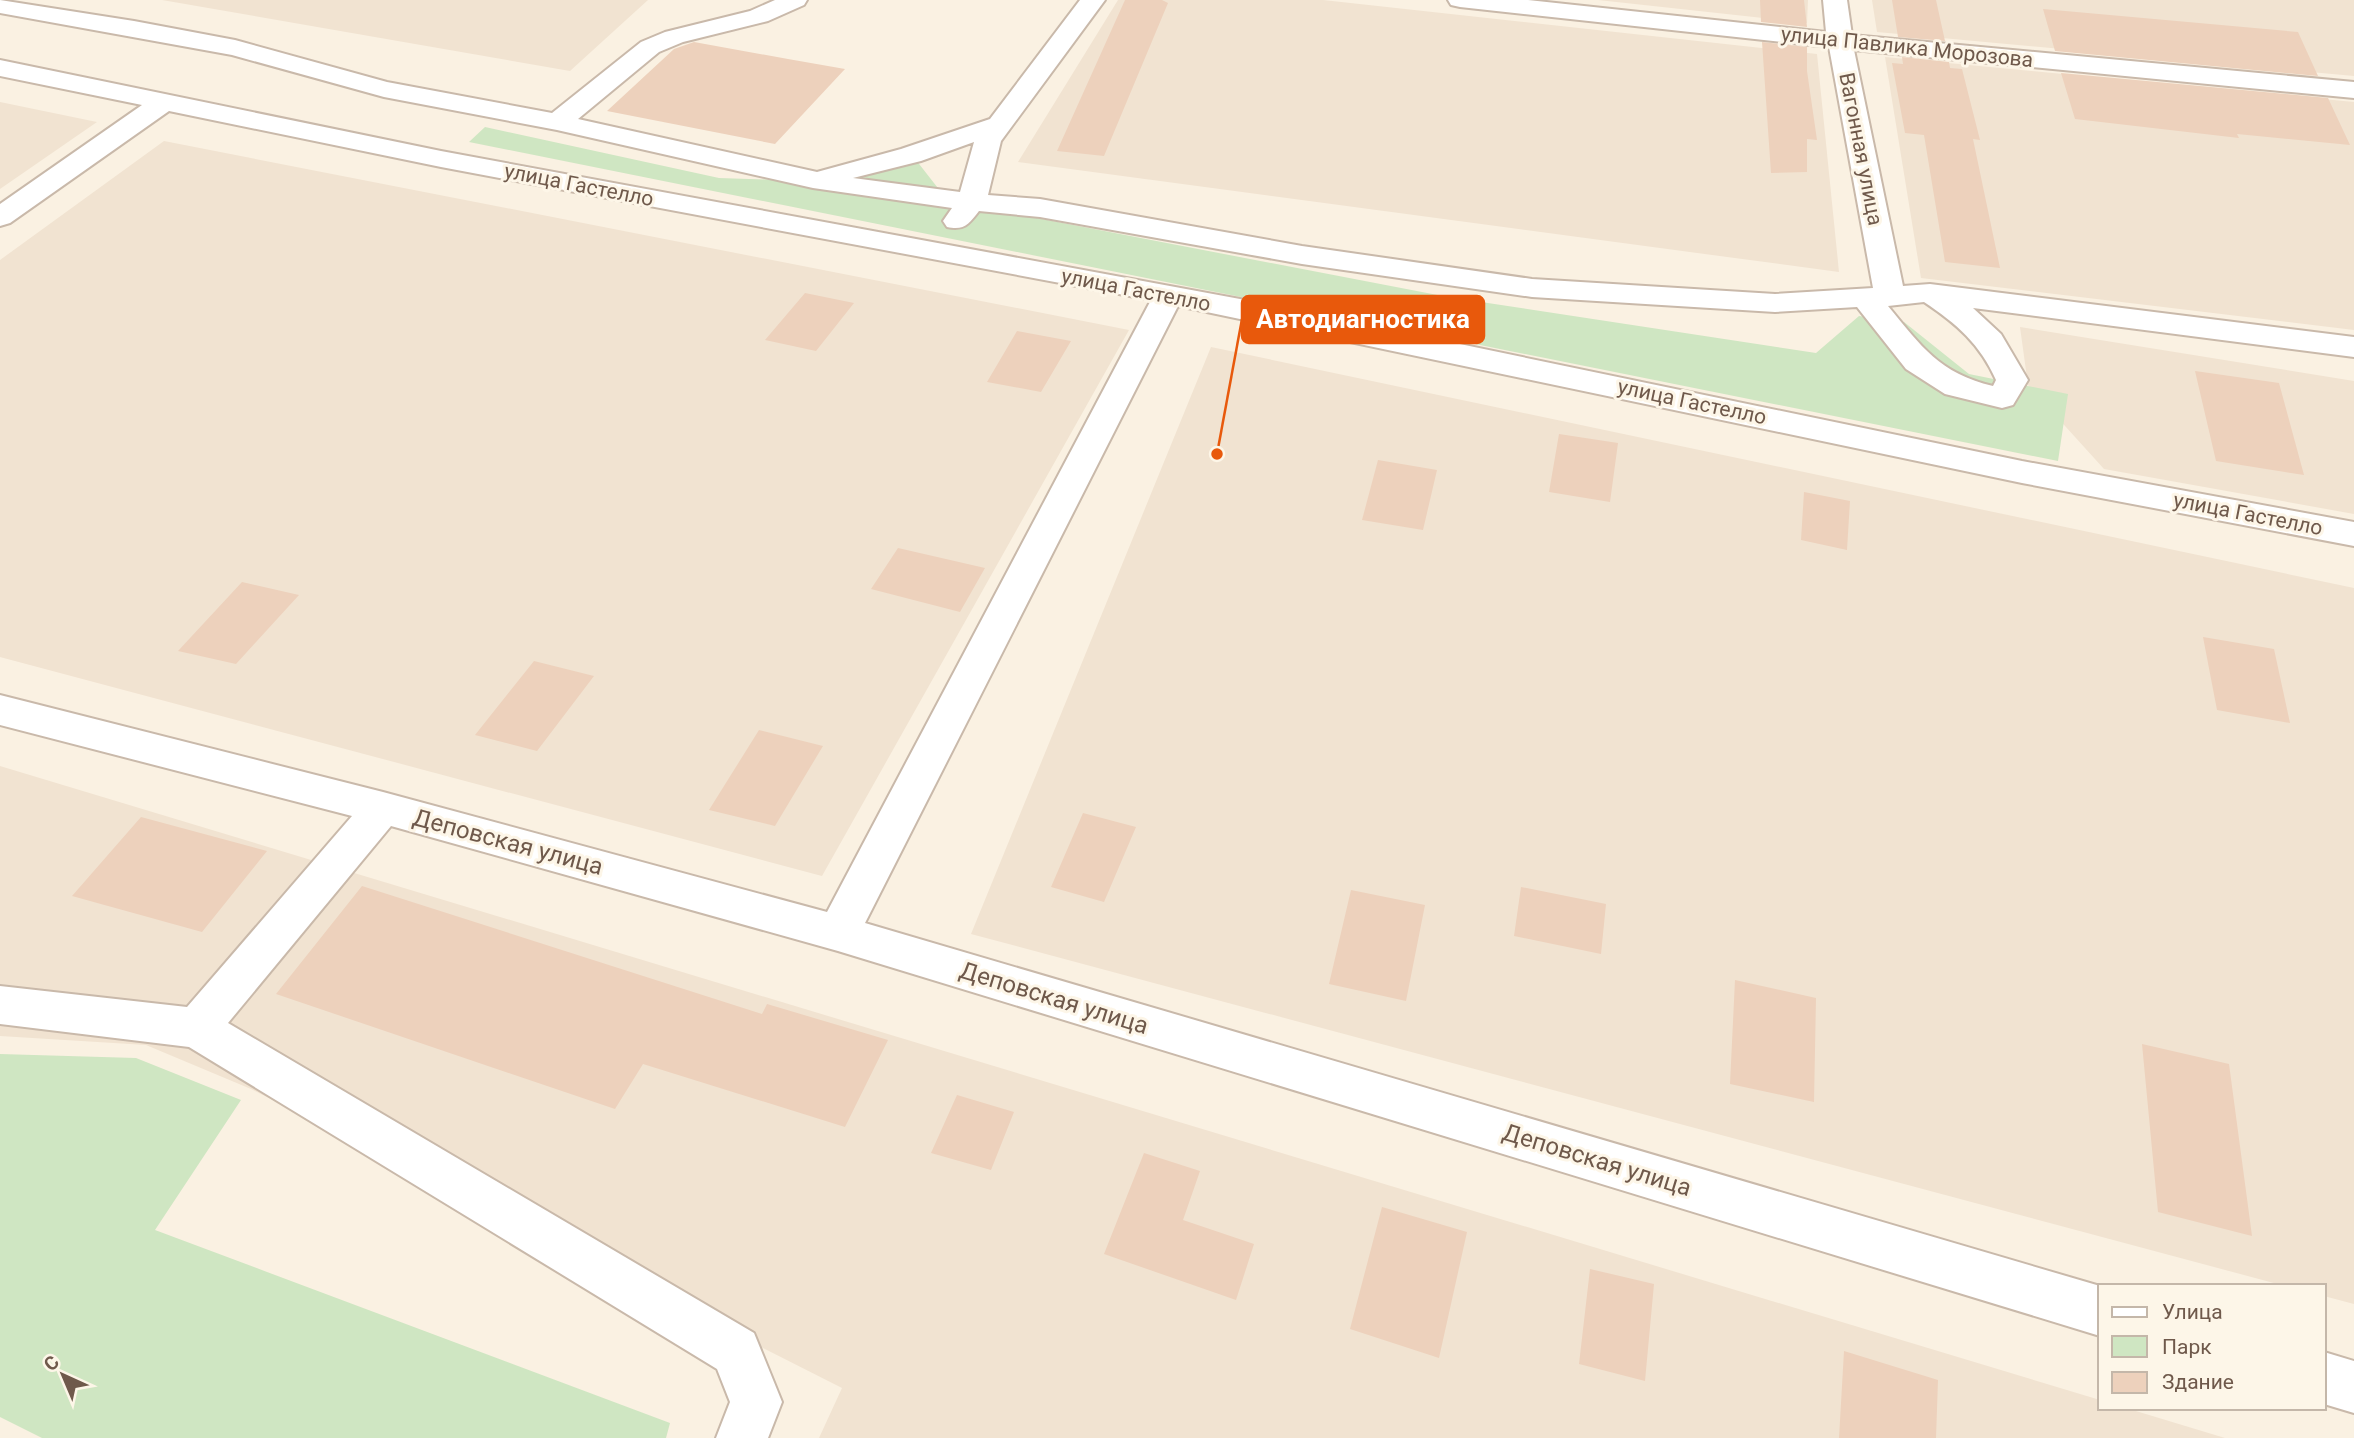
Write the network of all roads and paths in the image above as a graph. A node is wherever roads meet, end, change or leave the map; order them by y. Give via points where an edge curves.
1 (795, 0) edge
2 (1093, 0) edge
3 (1460, 0) edge
4 (1835, 0) edge
5 (14, 10) edge
6 (1840, 41) junction
7 (0, 68) edge
8 (2354, 90) edge
9 (163, 103) junction
10 (557, 122) junction
11 (997, 125) junction
12 (813, 180) junction
13 (972, 201) junction
14 (0, 217) edge
15 (935, 251) junction
16 (1930, 293) junction
17 (1168, 296) junction
18 (1878, 298) junction
19 (2354, 347) edge
20 (2354, 534) edge
21 (0, 710) edge
22 (383, 808) junction
23 (838, 933) junction
24 (0, 1005) edge
25 (197, 1028) junction
26 (2098, 1310) edge
27 (2326, 1379) edge
28 (2354, 1387) edge
29 (742, 1438) edge

1 - 10 street via 759,16 650,47
2 - 11 street
3 - 6 street, улица Павлика Морозова
4 - 6 street, Вагонная улица
5 - 10 street via 234,48 384,89
6 - 8 street, улица Павлика Морозова
6 - 18 street, Вагонная улица
7 - 9 street, улица Гастелло
9 - 14 street
9 - 15 street, улица Гастелло
10 - 12 street
11 - 12 street via 911,155
11 - 13 street via 988,140
12 - 13 street
13 - 15 street
13 - 18 street via 1040,208 1302,255 1532,288 1775,303
15 - 17 street, улица Гастелло
16 - 18 street
16 - 18 street via 1972,319 2000,352 2012,380 2002,398 1956,387 1917,362
16 - 19 street
17 - 20 street, улица Гастелло via 2022,472
17 - 23 street
21 - 22 street, Деповская улица
22 - 23 street, Деповская улица
22 - 25 street
23 - 26 street, Деповская улица
24 - 25 street
25 - 29 street via 736,1351 756,1402
27 - 28 street

